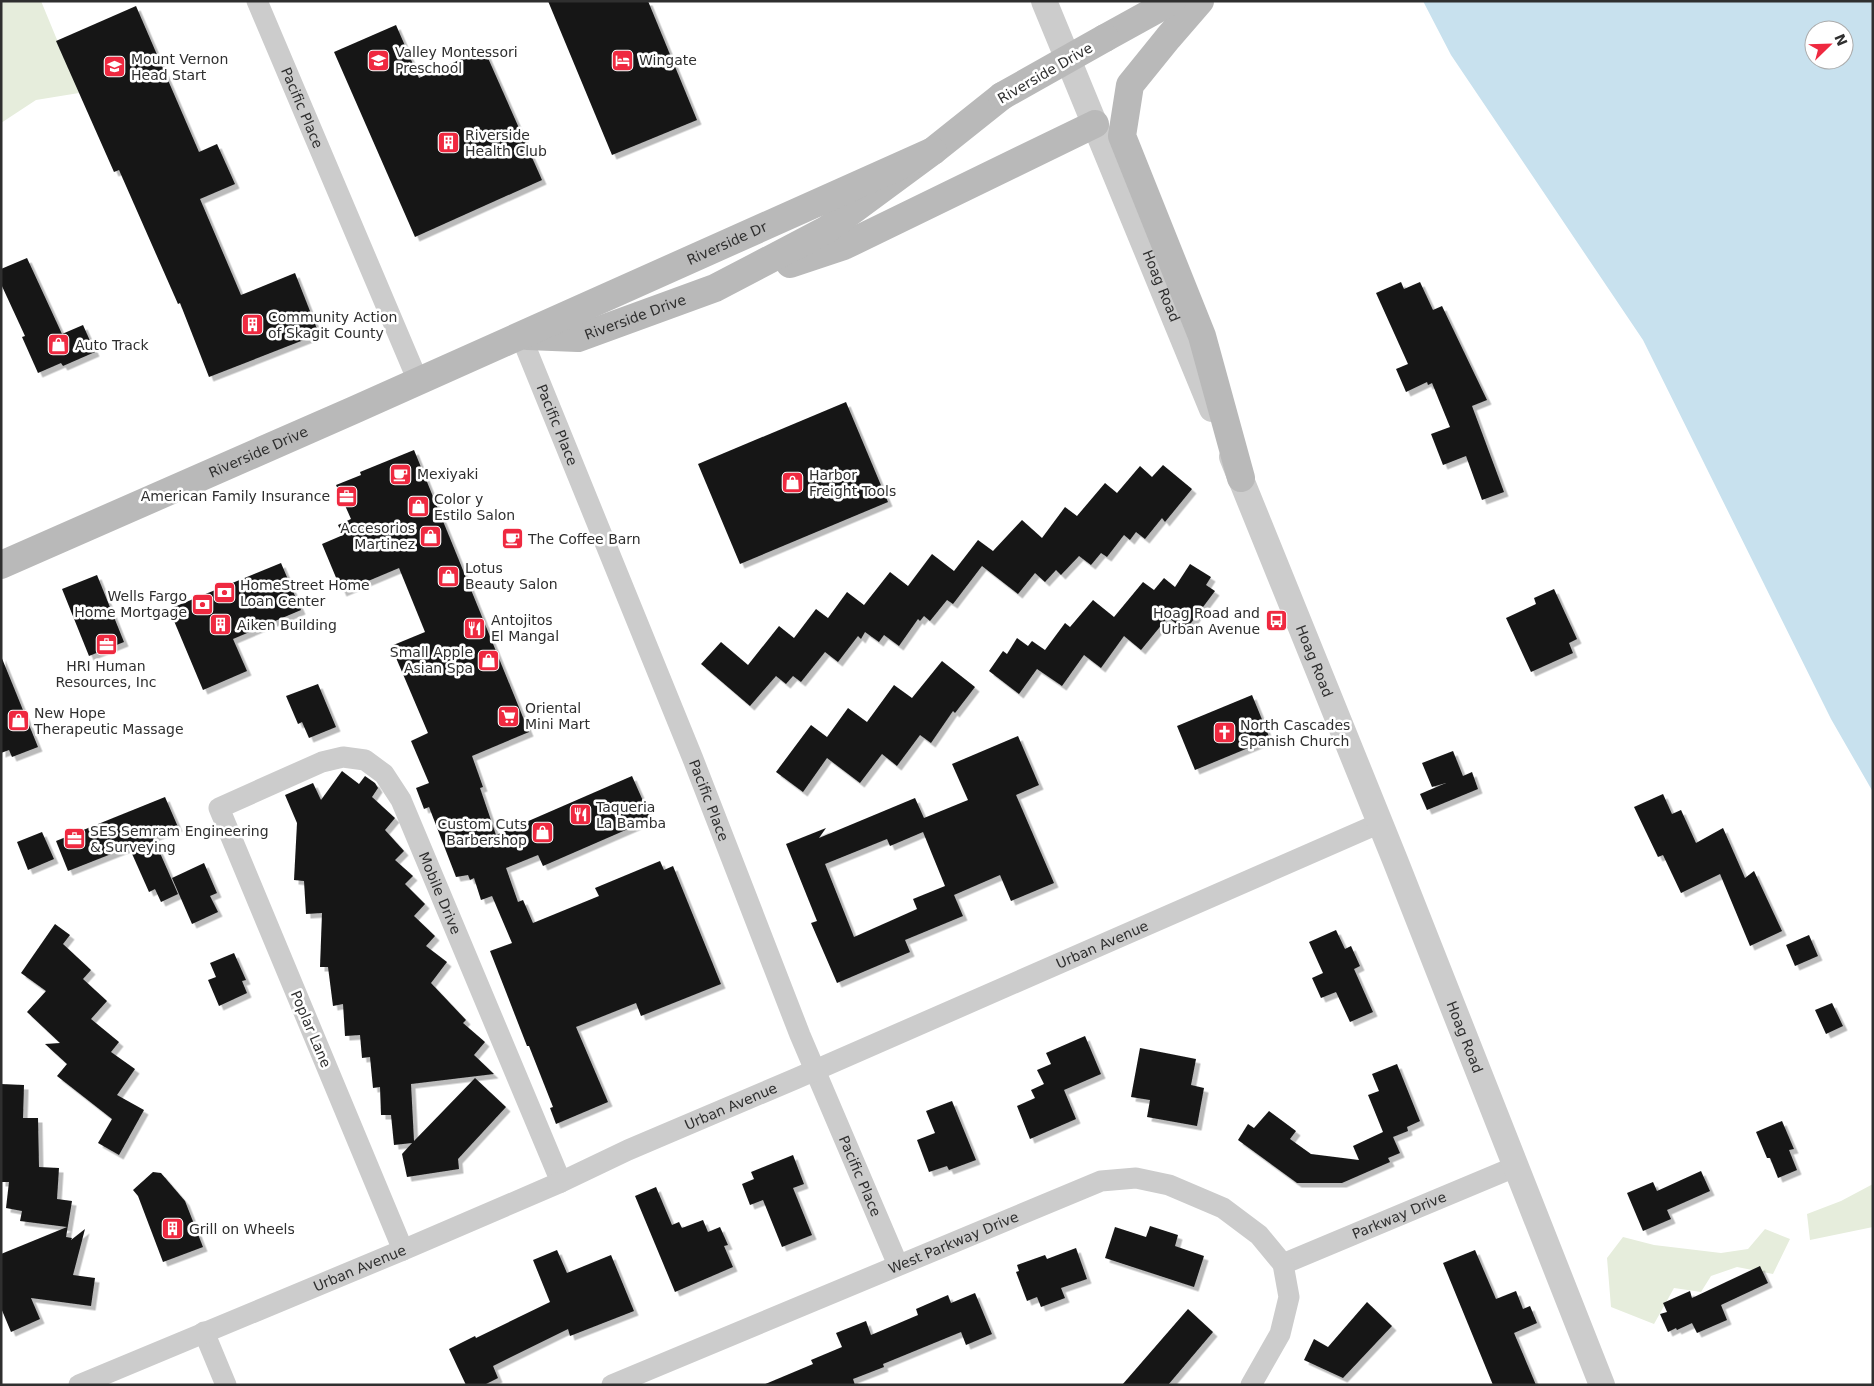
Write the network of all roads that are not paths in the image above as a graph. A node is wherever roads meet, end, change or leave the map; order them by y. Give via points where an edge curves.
1 (257, 1) edge
2 (1044, 1) edge
3 (1172, 1) edge
4 (1200, 1) edge
5 (1095, 124) junction
6 (933, 151) junction
7 (715, 288) junction
8 (521, 336) junction
9 (418, 381) junction
10 (1241, 478) junction
11 (1, 565) edge
12 (219, 808) joint
13 (1380, 823) junction
14 (815, 1070) junction
15 (1517, 1166) junction
16 (561, 1182) junction
17 (404, 1250) junction
18 (1282, 1264) junction
19 (898, 1265) junction
20 (204, 1332) junction
21 (79, 1385) edge
22 (226, 1385) edge
23 (612, 1385) edge
24 (1251, 1385) edge
25 (1602, 1385) edge

1 - 9 street, Pacific Place
2 - 5 street, Hoag Road
3 - 6 main road, Riverside Drive, bridge via 1002,96
4 - 10 main road via 1130,85 1122,136 1202,336
5 - 7 main road via 844,246
5 - 10 street, Hoag Road
6 - 7 main road, Riverside Drive via 826,230
6 - 8 main road, Riverside Dr
7 - 8 main road, Riverside Drive via 578,338
8 - 9 main road, Riverside Drive
8 - 14 street, Pacific Place
9 - 11 main road, Riverside Drive
10 - 13 street, Hoag Road
12 - 16 street, Mobile Drive via 322,762 343,757 365,760 384,774 401,800
12 - 17 street, Poplar Lane
13 - 14 street, Urban Avenue
13 - 15 street, Hoag Road
14 - 16 street, Urban Avenue
14 - 19 street, Pacific Place
15 - 18 street, Parkway Drive
15 - 25 street, Hoag Road
16 - 17 street, Urban Avenue
17 - 20 street, Urban Avenue
18 - 19 street, West Parkway Drive via 1259,1235 1223,1208 1169,1185 1136,1178 1101,1181
18 - 24 street via 1288,1297 1280,1334
19 - 23 street, West Parkway Drive
20 - 21 street, Urban Avenue
20 - 22 street

